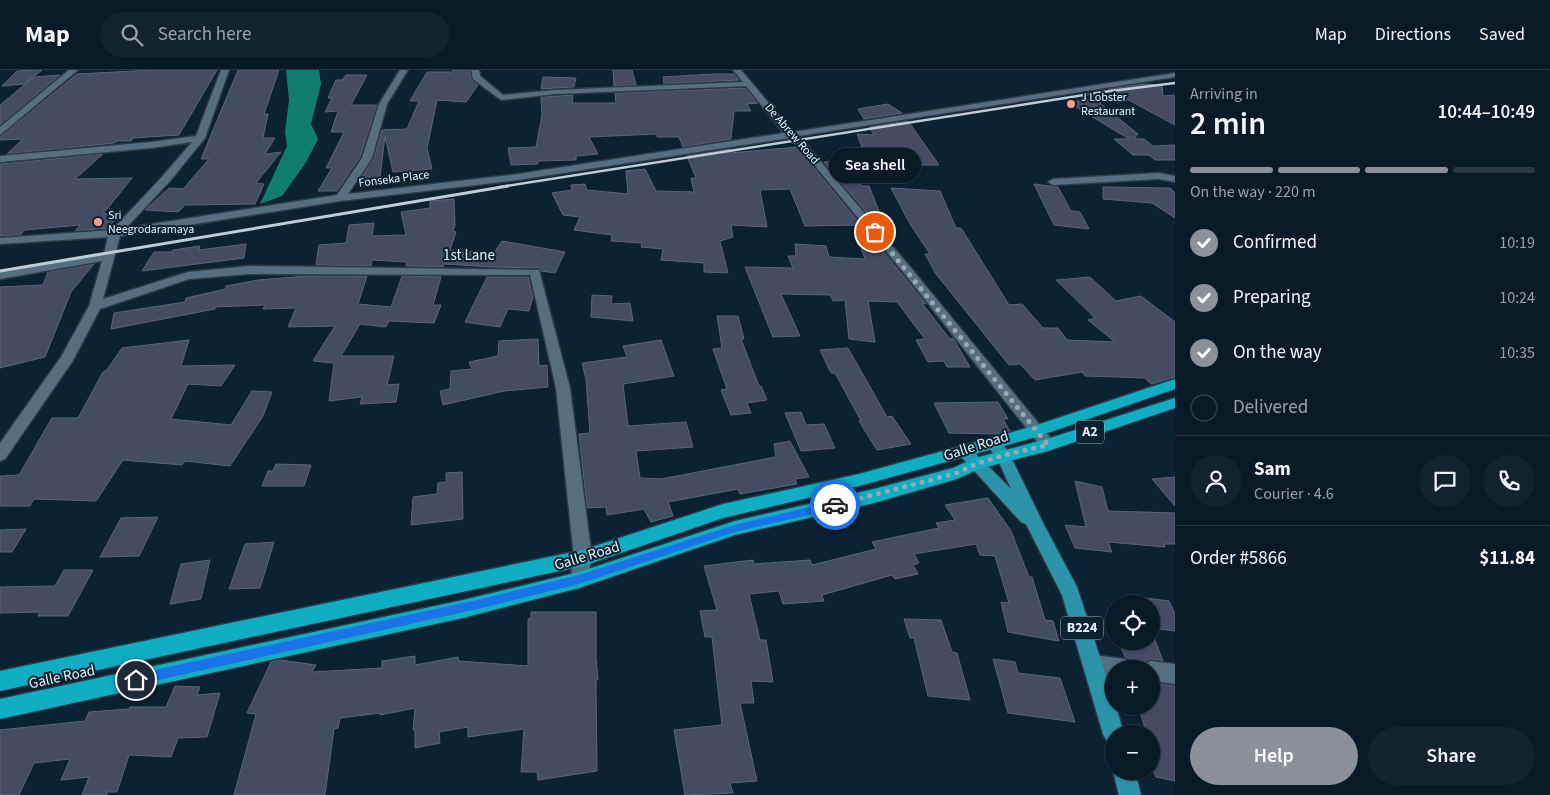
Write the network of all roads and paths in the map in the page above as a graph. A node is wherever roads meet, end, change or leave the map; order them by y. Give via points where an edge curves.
1 (74, 70) edge
2 (225, 70) edge
3 (404, 70) edge
4 (475, 70) edge
5 (737, 70) edge
6 (1175, 75) edge
7 (748, 84) junction
8 (0, 132) edge
9 (789, 133) junction
10 (200, 138) junction
11 (0, 159) edge
12 (1175, 179) edge
13 (1053, 182) dead end
14 (340, 198) junction
15 (115, 233) junction
16 (0, 241) edge
17 (108, 256) junction
18 (0, 275) edge
19 (95, 306) junction
20 (1175, 384) edge
21 (1175, 403) edge
22 (1036, 431) junction
23 (1048, 445) junction
24 (998, 449) junction
25 (0, 455) edge
26 (969, 457) junction
27 (1036, 528) junction
28 (583, 558) junction
29 (579, 580) junction
30 (1094, 666) junction
31 (1105, 667) edge
32 (1160, 673) edge
33 (1175, 674) edge
34 (0, 681) edge
35 (0, 709) edge
36 (1111, 725) edge
37 (1126, 780) edge
38 (1130, 795) edge

1 - 8 street
2 - 10 street
3 - 14 street via 383,104 367,158
4 - 7 street via 476,77 501,98 555,92
5 - 7 street, De Abrew Road
6 - 9 street, Fonseka Place
7 - 9 street, De Abrew Road
9 - 14 street, Fonseka Place via 518,176
9 - 22 street, De Abrew Road via 865,219
10 - 11 street
10 - 15 street
12 - 13 street via 1159,176
14 - 15 street, Fonseka Place
15 - 16 street, Fonseka Place
15 - 17 street
17 - 18 street
17 - 19 street
19 - 25 street via 67,360
19 - 28 street, 1st Lane via 188,276 250,270 535,272 564,388
20 - 22 highway, Galle Road / A2
21 - 23 highway, Galle Road / A2
22 - 23 street, De Abrew Road
22 - 24 highway, Galle Road / A2
23 - 24 highway, Galle Road / A2
24 - 26 highway, Galle Road / A2
24 - 27 main road, B224
26 - 27 main road, B224
26 - 28 highway, Galle Road / A2 via 723,511
26 - 29 highway, Galle Road / A2 via 957,473 735,528
27 - 30 main road, B224 via 1071,593
28 - 29 street, 1st Lane
28 - 34 highway, Galle Road / A2
29 - 35 highway, Galle Road / A2
30 - 31 street
30 - 36 main road, B224
32 - 33 street
37 - 38 main road

